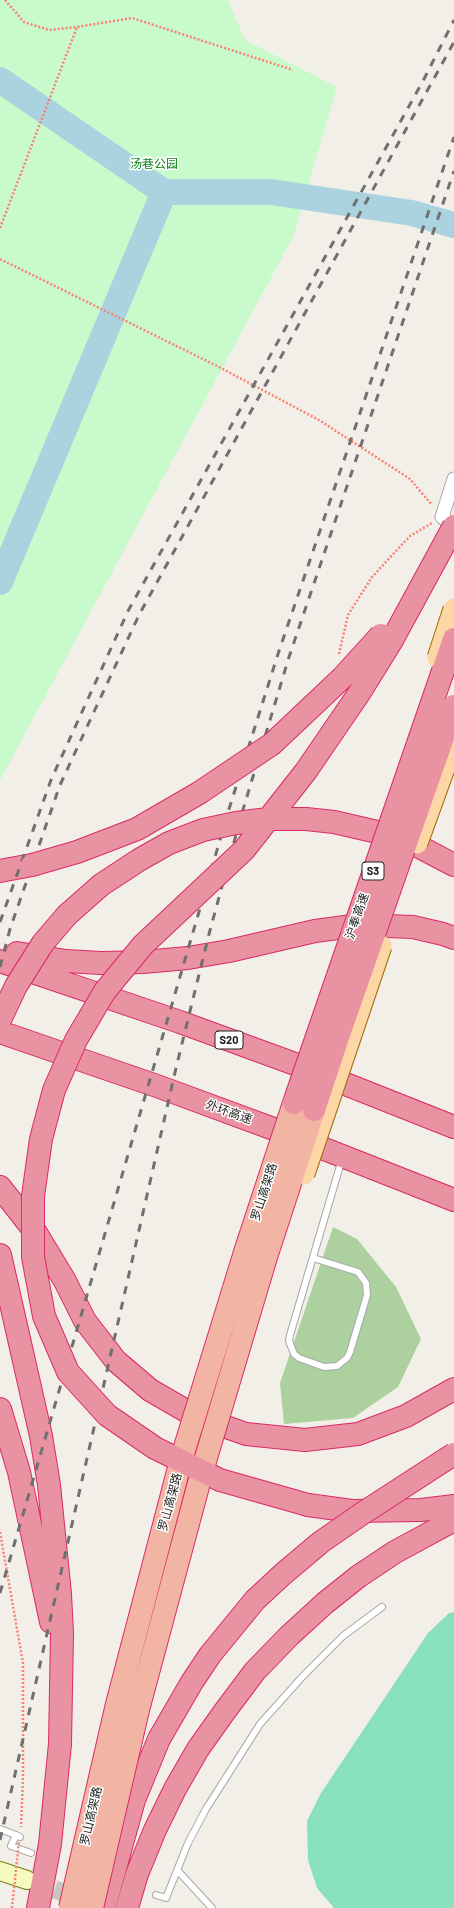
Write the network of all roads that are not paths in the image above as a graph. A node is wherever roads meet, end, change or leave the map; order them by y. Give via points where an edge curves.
1 (454, 479) edge
2 (450, 523) edge
3 (438, 555) junction
4 (454, 609) edge
5 (454, 639) edge
6 (454, 706) edge
7 (454, 741) edge
8 (454, 865) edge
9 (0, 871) edge
10 (448, 936) edge
11 (0, 950) edge
12 (0, 961) edge
13 (0, 1020) edge
14 (0, 1032) edge
15 (294, 1103) joint
16 (314, 1110) joint
17 (454, 1127) edge
18 (342, 1156) junction
19 (0, 1187) edge
20 (454, 1200) edge
21 (0, 1255) edge
22 (313, 1258) junction
23 (454, 1389) edge
24 (0, 1409) edge
25 (454, 1454) edge
26 (454, 1506) edge
27 (454, 1520) edge
28 (382, 1607) dead end
29 (62, 1678) junction
30 (93, 1772) dead end
31 (128, 1782) dead end
32 (0, 1829) edge
33 (31, 1852) dead end
34 (0, 1870) edge
35 (178, 1871) junction
36 (27, 1880) tunnel mouth
37 (156, 1895) dead end
38 (38, 1908) edge
39 (70, 1908) edge
40 (92, 1908) edge
41 (104, 1908) edge
42 (127, 1908) edge
43 (212, 1908) edge

1 - 2 street
2 - 3 highway, bridge
3 - 9 highway, bridge via 381,635 342,678 272,744 199,793 137,829 77,852
3 - 26 highway, bridge via 391,642 306,771 244,850 143,945 106,991 76,1040 54,1090 41,1139 33,1196 33,1257 44,1316 68,1372 107,1415 155,1448 220,1480 308,1505 352,1511 421,1510
4 - 30 main road, bridge via 310,1026 238,1245 171,1466 109,1700
5 - 15 highway, 沪奉高速 / S3, bridge
6 - 16 highway, 沪奉高速 / S3, bridge
7 - 31 main road, bridge via 350,1037 277,1258 211,1472
8 - 13 highway, bridge via 412,843 334,822 268,819 236,822 203,830 169,843 138,860 101,885 67,915 43,943 16,986
10 - 11 highway via 413,927 338,927 229,952 144,962 66,961
12 - 17 highway, S20 via 187,1024
14 - 18 highway, 外环高速 via 157,1086
15 - 39 highway, 罗山高架路, bridge via 243,1257 181,1460 117,1704
16 - 40 highway, 罗山高架路, bridge via 266,1256 202,1468 138,1710
18 - 20 highway, 外环高速
18 - 22 lane
19 - 23 highway, bridge via 36,1233 85,1322 116,1361 150,1390 195,1416 246,1434 305,1440 358,1434 406,1416
21 - 29 highway via 41,1436 60,1594
22 - 22 lane via 290,1335 291,1348 305,1361 324,1367 337,1366 350,1352 367,1296 366,1282 363,1276 352,1269
24 - 29 highway via 19,1472
25 - 41 highway, bridge via 321,1542 272,1584 230,1629 185,1693 159,1739 134,1800
27 - 42 highway via 395,1552 359,1576 289,1636 255,1671 220,1717 175,1789 154,1830
28 - 35 lane via 343,1636 260,1724 206,1809 188,1843
29 - 38 highway via 56,1797
32 - 33 lane via 19,1838 11,1846
34 - 36 main road
35 - 37 lane via 166,1898
35 - 43 lane

